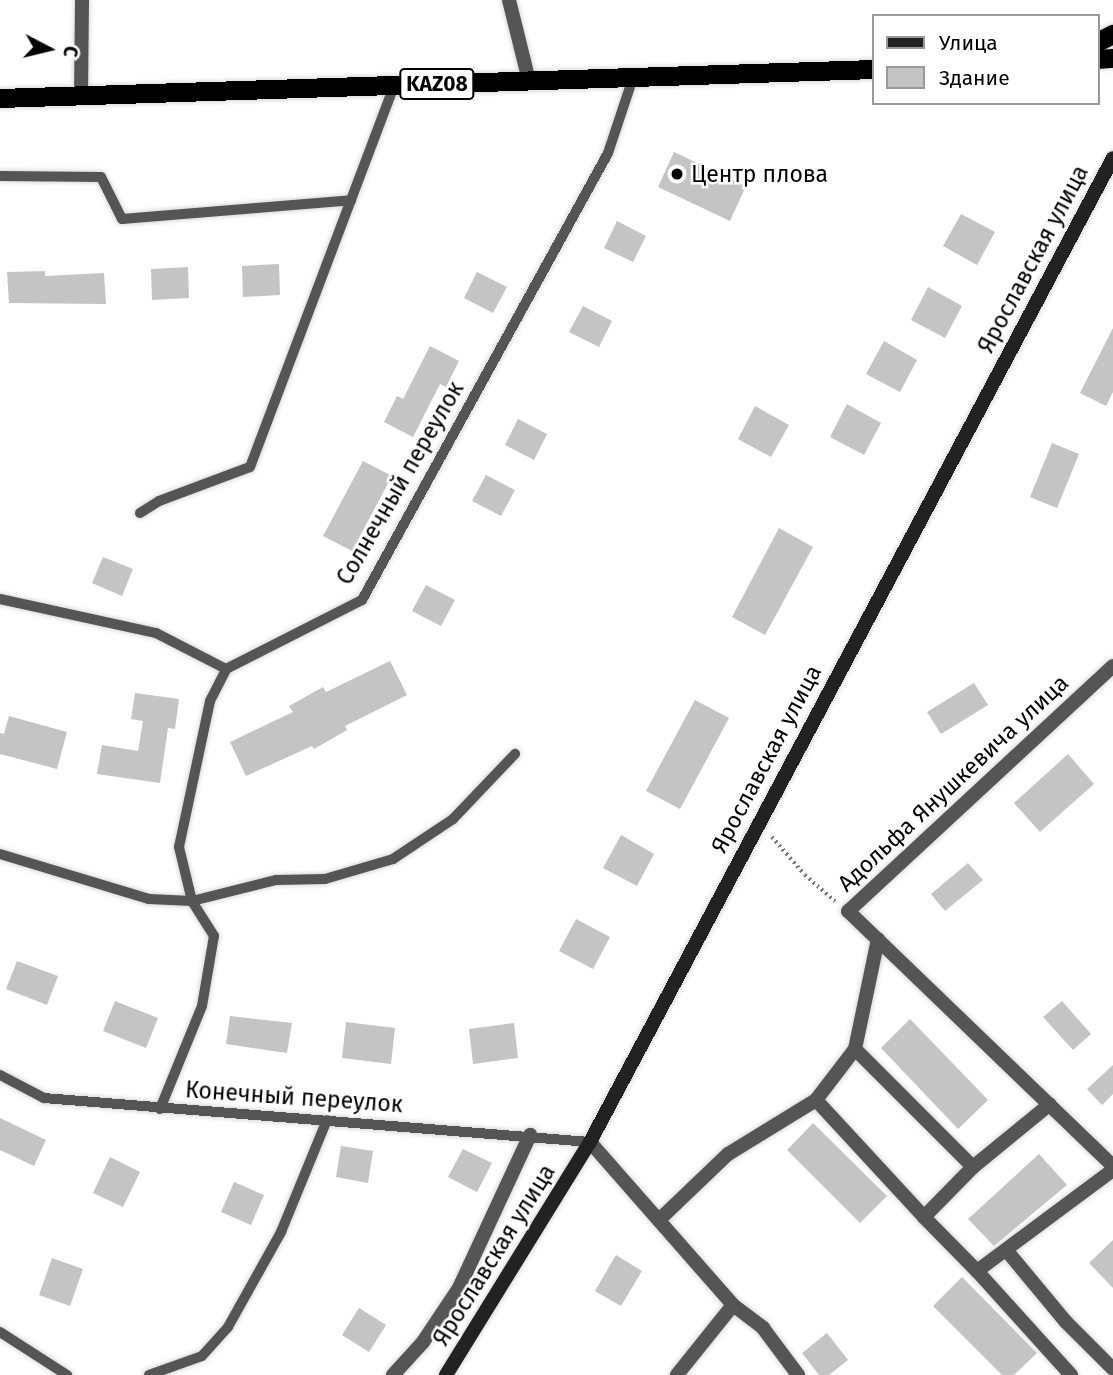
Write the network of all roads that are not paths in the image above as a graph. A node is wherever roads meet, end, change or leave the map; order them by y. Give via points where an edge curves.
1 (82, 0) edge
2 (509, 0) edge
3 (872, 69) edge
4 (633, 78) junction
5 (529, 81) junction
6 (394, 85) junction
7 (81, 95) junction
8 (0, 97) edge
9 (1113, 158) edge
10 (0, 176) edge
11 (351, 200) junction
12 (140, 513) dead end
13 (0, 599) edge
14 (1113, 666) edge
15 (226, 669) junction
16 (515, 754) dead end
17 (0, 854) edge
18 (192, 901) junction
19 (878, 939) junction
20 (855, 1049) junction
21 (0, 1075) edge
22 (817, 1100) junction
23 (1050, 1104) junction
24 (160, 1108) junction
25 (327, 1120) junction
26 (530, 1135) junction
27 (590, 1142) junction
28 (973, 1167) junction
29 (1113, 1168) edge
30 (924, 1217) junction
31 (660, 1220) junction
32 (1007, 1251) junction
33 (977, 1271) junction
34 (733, 1305) junction
35 (0, 1332) edge
36 (1113, 1369) edge
37 (67, 1375) edge
38 (149, 1375) edge
39 (393, 1375) edge
40 (446, 1375) edge
41 (677, 1375) edge
42 (798, 1375) edge
43 (1072, 1375) edge

1 - 7 street
2 - 5 street
3 - 4 highway, KAZ08
4 - 5 highway, KAZ08
4 - 15 lane, Солнечный переулок via 608,153 362,600
5 - 6 highway, KAZ08
6 - 7 highway, KAZ08
6 - 11 lane
7 - 8 highway, KAZ08
9 - 27 main road, Ярославская улица
10 - 11 lane via 101,177 122,219
11 - 12 lane via 250,467 159,501
13 - 15 lane via 156,633
14 - 19 street, Адольфа Янушкевича улица via 848,911
15 - 18 lane via 210,701 179,847
16 - 18 lane via 453,819 393,859 325,879 276,880
17 - 18 lane via 149,900
18 - 24 lane via 214,936 202,1006
19 - 20 street
19 - 23 street, Адольфа Янушкевича улица
20 - 22 street
20 - 28 street
21 - 24 lane, Конечный переулок via 44,1098
22 - 30 street
22 - 31 street via 728,1154
23 - 28 street
23 - 29 street, Адольфа Янушкевича улица
24 - 25 lane, Конечный переулок
25 - 26 lane, Конечный переулок
25 - 38 lane via 281,1232 228,1327 202,1356
26 - 27 lane, Конечный переулок
26 - 39 street via 460,1287 423,1342
27 - 31 street
27 - 40 main road, Ярославская улица
28 - 30 street
29 - 32 street
30 - 33 street
31 - 34 street
32 - 33 street
32 - 36 street
33 - 43 street
34 - 41 street
34 - 42 street via 764,1328
35 - 37 lane

